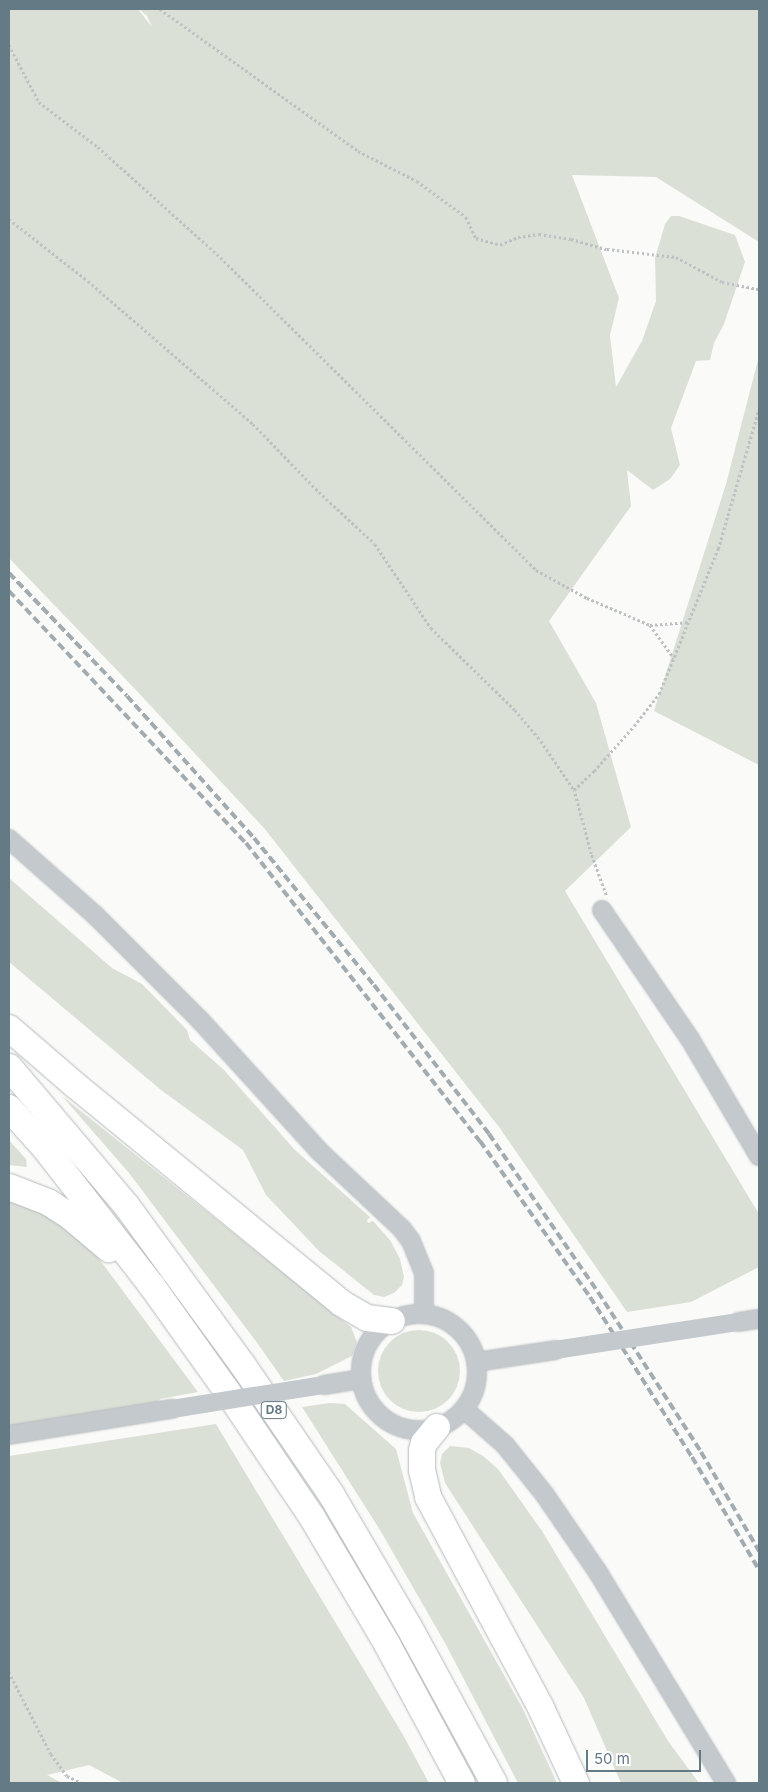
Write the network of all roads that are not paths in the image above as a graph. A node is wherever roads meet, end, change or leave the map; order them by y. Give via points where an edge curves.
1 (9, 839) edge
2 (605, 904) road end
3 (9, 1028) edge
4 (9, 1067) edge
5 (9, 1108) edge
6 (759, 1156) edge
7 (9, 1187) edge
8 (152, 1286) junction
9 (424, 1314) junction
10 (759, 1319) edge
11 (392, 1321) junction
12 (476, 1362) junction
13 (361, 1379) junction
14 (464, 1409) junction
15 (437, 1427) junction
16 (9, 1435) edge
17 (462, 1783) edge
18 (494, 1783) edge
19 (576, 1783) edge
20 (726, 1783) edge

1 - 9 street via 96,916 200,1020 319,1151 402,1229 424,1273
2 - 6 street
3 - 11 highway via 89,1098 340,1303 367,1318
4 - 18 highway, D8 via 126,1205 242,1364 331,1494
5 - 8 highway, D8 via 45,1148
7 - 8 highway via 48,1202 70,1217
8 - 17 highway, D8 via 312,1517 387,1644
9 - 11 street
9 - 12 street via 448,1322 458,1330 473,1350
10 - 12 street, bridge
11 - 13 street via 378,1331 367,1346
12 - 14 street via 474,1392
13 - 15 street via 368,1401 383,1418 415,1430
13 - 16 street, bridge
14 - 15 street
14 - 20 street via 505,1445 545,1495 599,1574
15 - 19 highway via 424,1443 422,1451 428,1497 537,1700

